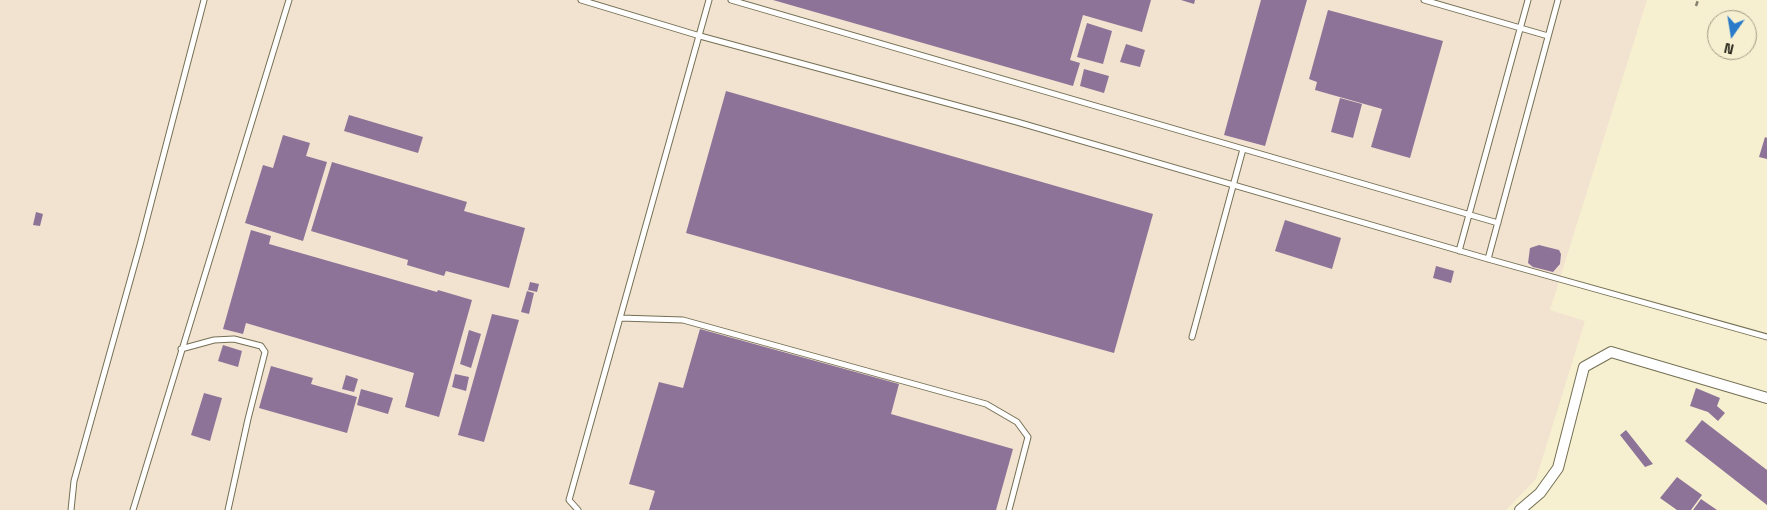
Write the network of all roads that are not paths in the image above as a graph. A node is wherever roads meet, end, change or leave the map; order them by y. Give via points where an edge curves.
1 (204, 0) edge
2 (289, 0) edge
3 (582, 0) edge
4 (709, 0) edge
5 (731, 0) edge
6 (1424, 0) edge
7 (1528, 0) edge
8 (1558, 0) edge
9 (1520, 29) junction
10 (700, 36) junction
11 (1548, 36) junction
12 (1243, 149) junction
13 (1234, 185) junction
14 (1468, 215) junction
15 (1498, 223) junction
16 (1459, 250) junction
17 (1488, 259) junction
18 (620, 318) junction
19 (1767, 336) edge
20 (1192, 337) dead end
21 (181, 349) junction
22 (1767, 398) edge
23 (72, 510) edge
24 (134, 510) edge
25 (228, 510) edge
26 (578, 510) edge
27 (1008, 510) edge
28 (1520, 510) edge

1 - 23 lane via 74,481
2 - 21 lane
3 - 10 lane
4 - 10 lane
5 - 12 lane
6 - 9 lane
7 - 9 lane
8 - 11 lane
9 - 11 lane
9 - 14 lane
10 - 13 lane
10 - 18 lane
11 - 15 lane
12 - 13 lane
12 - 14 lane
13 - 16 lane
13 - 20 lane
14 - 15 lane
14 - 16 lane
15 - 17 lane
16 - 17 lane
17 - 19 lane
18 - 26 lane via 568,500
18 - 27 lane via 683,320 986,404 1018,422 1028,437
21 - 24 lane
21 - 25 lane via 214,340 234,339 261,346 265,352
22 - 28 street via 1611,352 1584,367 1558,468 1540,493

